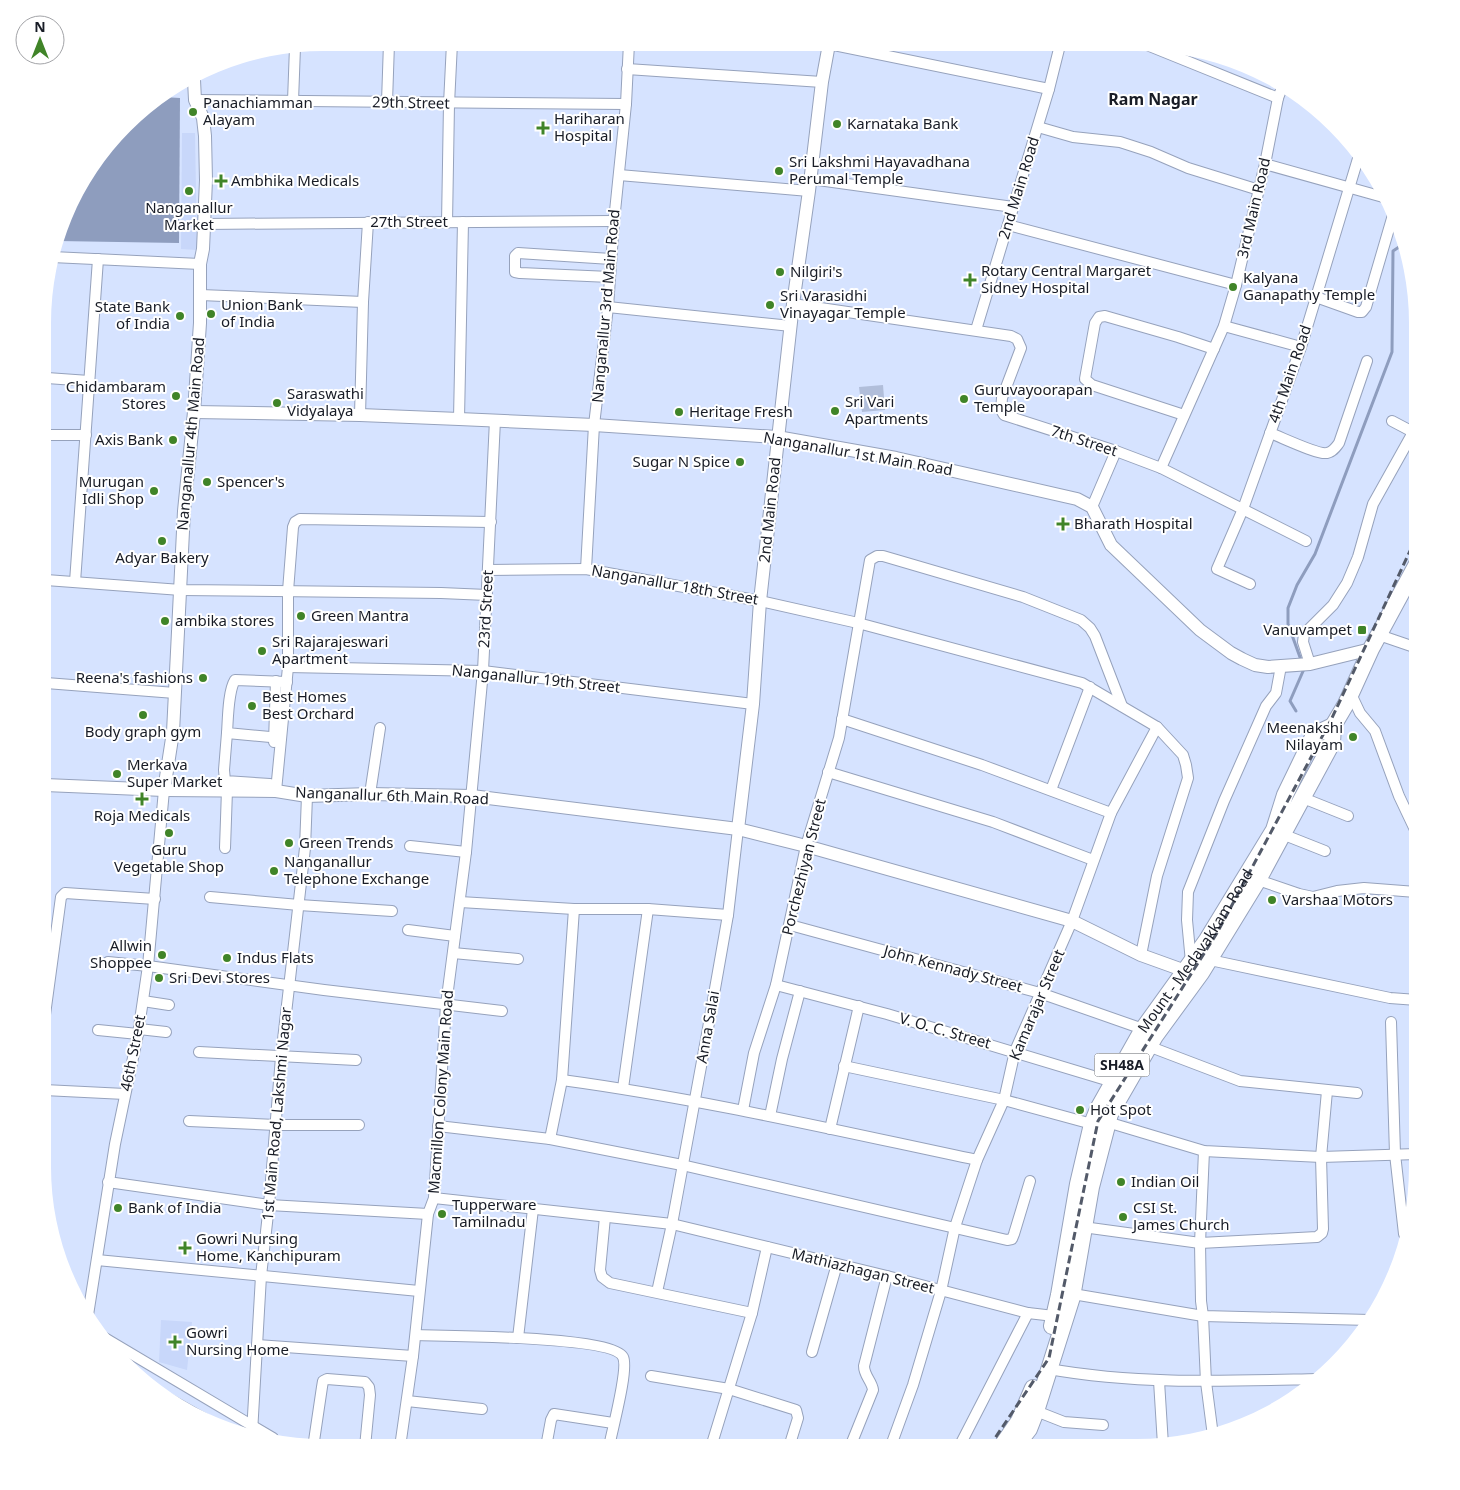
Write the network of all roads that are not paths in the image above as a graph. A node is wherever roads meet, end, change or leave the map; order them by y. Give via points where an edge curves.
1 (389, 51) edge
2 (452, 51) edge
3 (628, 51) edge
4 (828, 51) edge
5 (863, 51) edge
6 (1058, 51) edge
7 (295, 53) edge
8 (1168, 53) edge
9 (627, 70) junction
10 (822, 82) junction
11 (194, 84) edge
12 (1049, 89) junction
13 (1280, 92) edge
14 (1278, 98) junction
15 (195, 100) junction
16 (293, 101) junction
17 (387, 102) junction
18 (449, 104) junction
19 (626, 104) junction
20 (1038, 127) junction
21 (1356, 162) edge
22 (1265, 164) junction
23 (619, 175) junction
24 (810, 185) junction
25 (1348, 187) junction
26 (1259, 190) junction
27 (1376, 195) edge
28 (1012, 207) junction
29 (614, 221) junction
30 (368, 222) junction
31 (463, 222) junction
32 (447, 223) junction
33 (204, 224) junction
34 (1008, 225) junction
35 (1390, 225) edge
36 (60, 257) edge
37 (611, 258) junction
38 (98, 259) junction
39 (200, 264) junction
40 (610, 277) junction
41 (1236, 285) junction
42 (201, 295) junction
43 (1316, 297) junction
44 (364, 302) junction
45 (793, 304) junction
46 (608, 307) junction
47 (791, 326) junction
48 (1224, 326) junction
49 (976, 330) junction
50 (1301, 347) junction
51 (1214, 349) junction
52 (1367, 361) dead end
53 (51, 378) edge
54 (89, 381) junction
55 (194, 412) junction
56 (360, 415) junction
57 (1184, 415) junction
58 (459, 419) junction
59 (495, 420) junction
60 (1392, 421) dead end
61 (594, 425) junction
62 (1409, 431) edge
63 (1270, 433) junction
64 (51, 435) edge
65 (86, 435) junction
66 (778, 437) junction
67 (1409, 440) edge
68 (1116, 451) junction
69 (1162, 468) junction
70 (1092, 507) junction
71 (1243, 509) junction
72 (490, 522) junction
73 (1306, 541) dead end
74 (586, 568) junction
75 (488, 570) junction
76 (51, 580) edge
77 (1409, 581) edge
78 (75, 582) junction
79 (1250, 584) dead end
80 (181, 590) junction
81 (288, 592) junction
82 (487, 596) junction
83 (760, 601) junction
84 (858, 623) junction
85 (1375, 642) junction
86 (1409, 647) edge
87 (1305, 665) junction
88 (288, 666) junction
89 (1281, 666) junction
90 (483, 670) junction
91 (282, 681) junction
92 (51, 683) edge
93 (1090, 688) junction
94 (175, 693) junction
95 (1348, 699) junction
96 (753, 704) junction
97 (1122, 706) junction
98 (842, 719) junction
99 (1333, 726) junction
100 (1157, 727) junction
101 (380, 728) dead end
102 (227, 733) junction
103 (278, 738) junction
104 (828, 772) junction
105 (51, 785) edge
106 (272, 788) junction
107 (164, 790) junction
108 (227, 790) junction
109 (1050, 790) junction
110 (370, 794) junction
111 (307, 796) junction
112 (472, 796) junction
113 (1303, 798) junction
114 (1112, 813) junction
115 (1348, 816) dead end
116 (1409, 817) edge
117 (738, 828) junction
118 (1282, 834) junction
119 (410, 846) dead end
120 (806, 846) junction
121 (226, 848) dead end
122 (1325, 851) dead end
123 (466, 852) junction
124 (1093, 860) junction
125 (1258, 880) junction
126 (1409, 891) edge
127 (210, 897) dead end
128 (155, 900) junction
129 (460, 902) junction
130 (299, 905) junction
131 (574, 909) junction
132 (648, 909) junction
133 (392, 911) dead end
134 (728, 915) junction
135 (1072, 921) junction
136 (790, 924) junction
137 (408, 930) dead end
138 (455, 936) junction
139 (453, 953) junction
140 (1141, 955) junction
141 (518, 959) dead end
142 (1210, 960) junction
143 (108, 962) dead end
144 (148, 966) junction
145 (1191, 969) junction
146 (51, 971) edge
147 (776, 985) junction
148 (290, 986) junction
149 (800, 991) junction
150 (1040, 993) junction
151 (1409, 999) edge
152 (143, 1002) junction
153 (169, 1005) dead end
154 (446, 1005) junction
155 (859, 1006) junction
156 (502, 1011) dead end
157 (1391, 1022) dead end
158 (1143, 1029) junction
159 (98, 1030) dead end
160 (138, 1032) junction
161 (166, 1032) dead end
162 (1148, 1046) junction
163 (1014, 1051) junction
164 (199, 1052) dead end
165 (281, 1057) junction
166 (356, 1060) dead end
167 (844, 1066) junction
168 (562, 1080) junction
169 (1113, 1082) junction
170 (623, 1088) junction
171 (51, 1090) edge
172 (1327, 1091) junction
173 (1357, 1093) dead end
174 (125, 1094) junction
175 (1004, 1100) junction
176 (694, 1102) junction
177 (743, 1110) junction
178 (770, 1116) junction
179 (189, 1121) dead end
180 (1100, 1123) junction
181 (276, 1125) junction
182 (359, 1125) dead end
183 (438, 1126) junction
184 (830, 1129) junction
185 (550, 1138) junction
186 (1204, 1152) junction
187 (1395, 1154) junction
188 (1409, 1154) edge
189 (1321, 1157) junction
190 (977, 1160) junction
191 (682, 1165) junction
192 (1030, 1181) dead end
193 (108, 1182) junction
194 (434, 1198) junction
195 (269, 1205) junction
196 (533, 1210) junction
197 (428, 1214) junction
198 (605, 1217) junction
199 (672, 1224) junction
200 (1403, 1224) edge
201 (955, 1227) junction
202 (1083, 1227) junction
203 (1200, 1243) junction
204 (767, 1247) junction
205 (97, 1260) junction
206 (837, 1264) junction
207 (261, 1276) junction
208 (887, 1276) junction
209 (419, 1291) junction
210 (940, 1291) junction
211 (657, 1292) junction
212 (1073, 1294) junction
213 (90, 1306) edge
214 (752, 1313) junction
215 (1028, 1313) junction
216 (1060, 1313) junction
217 (1203, 1316) junction
218 (1362, 1320) edge
219 (416, 1335) junction
220 (518, 1338) junction
221 (257, 1345) junction
222 (121, 1349) edge
223 (812, 1352) dead end
224 (414, 1356) junction
225 (1049, 1369) junction
226 (651, 1376) dead end
227 (1307, 1379) edge
228 (1159, 1381) junction
229 (1206, 1382) junction
230 (729, 1389) junction
231 (407, 1401) junction
232 (482, 1409) dead end
233 (1036, 1411) junction
234 (613, 1423) junction
235 (1104, 1426) dead end
236 (249, 1428) edge
237 (1212, 1428) edge
238 (252, 1430) edge
239 (1163, 1437) edge
240 (314, 1439) edge
241 (366, 1439) edge
242 (401, 1439) edge
243 (547, 1439) edge
244 (610, 1439) edge
245 (713, 1439) edge
246 (791, 1439) edge
247 (853, 1439) edge
248 (893, 1439) edge
249 (963, 1439) edge
250 (1007, 1439) edge
251 (1021, 1439) edge

1 - 17 street
2 - 18 street
3 - 9 street, Nanganallur 3rd Main Road
4 - 10 street, 2nd Main Road
5 - 12 street
6 - 12 street, 2nd Main Road
7 - 16 street
8 - 14 street
9 - 10 street
9 - 19 street, Nanganallur 3rd Main Road
10 - 24 street, 2nd Main Road
11 - 15 street, Nanganallur 4th Main Road
12 - 20 street, 2nd Main Road
13 - 14 street, 3rd Main Road
14 - 22 street, 3rd Main Road
15 - 16 street, 29th Street
15 - 33 street, Nanganallur 4th Main Road via 203,118 205,136
16 - 17 street, 29th Street
17 - 18 street, 29th Street
18 - 19 street, 29th Street
18 - 32 street
19 - 23 street, Nanganallur 3rd Main Road
20 - 26 street via 1074,137 1120,142
20 - 28 street, 2nd Main Road
21 - 25 street, 4th Main Road
22 - 25 street
22 - 26 street, 3rd Main Road
23 - 24 street
23 - 29 street, Nanganallur 3rd Main Road
24 - 28 street
24 - 45 street, 2nd Main Road
25 - 27 street
25 - 43 street, 4th Main Road
26 - 41 street, 3rd Main Road
28 - 34 street, 2nd Main Road
29 - 31 street, 27th Street
29 - 37 street, Nanganallur 3rd Main Road
30 - 32 street, 27th Street
30 - 33 street, 27th Street
30 - 44 street
31 - 32 street, 27th Street
31 - 58 street
33 - 39 street, Nanganallur 4th Main Road
34 - 41 street
34 - 49 street, 2nd Main Road
35 - 43 street via 1364,310 1358,312
36 - 38 street
37 - 40 street, Nanganallur 3rd Main Road
37 - 40 street via 518,253 514,266 515,272 520,274
38 - 39 street
38 - 54 street
39 - 42 street, Nanganallur 4th Main Road
40 - 46 street, Nanganallur 3rd Main Road
41 - 48 street, 3rd Main Road
42 - 44 street
42 - 55 street, Nanganallur 4th Main Road
43 - 50 street, 4th Main Road
44 - 56 street
45 - 47 street, 2nd Main Road
45 - 49 street, 7th Street
46 - 47 street
46 - 61 street, Nanganallur 3rd Main Road
47 - 66 street, 2nd Main Road
48 - 50 street
48 - 51 street, 3rd Main Road
49 - 68 street, 7th Street via 1011,336 1020,344 1000,404 1004,415
50 - 63 street, 4th Main Road
51 - 57 street, 3rd Main Road
51 - 57 street via 1105,316 1094,323 1085,380
52 - 63 street via 1339,443 1330,453 1320,453
53 - 54 street
54 - 65 street
55 - 56 street, Nanganallur 1st Main Road
55 - 80 street, Nanganallur 4th Main Road via 184,511
56 - 58 street, Nanganallur 1st Main Road
57 - 69 street, 3rd Main Road
58 - 59 street, Nanganallur 1st Main Road
59 - 61 street, Nanganallur 1st Main Road
59 - 72 street, 23rd Street
60 - 62 street
61 - 66 street, Nanganallur 1st Main Road
61 - 74 street, Nanganallur 3rd Main Road
63 - 71 street, 4th Main Road
64 - 65 street
65 - 78 street
66 - 70 street, Nanganallur 1st Main Road via 959,472 1077,499
66 - 83 street, 2nd Main Road
67 - 87 street via 1373,504 1347,583 1333,605 1304,634
68 - 69 street, 7th Street
68 - 70 street
69 - 71 street, 7th Street
70 - 89 street via 1111,545 1200,630 1248,662
71 - 73 street, 7th Street
71 - 79 street, 4th Main Road via 1217,568
72 - 75 street, 23rd Street
72 - 81 street via 300,519 293,527
74 - 75 street, Nanganallur 18th Street
74 - 83 street, Nanganallur 18th Street
75 - 82 street, 23rd Street
76 - 78 street
77 - 85 main road, Mount - Medavakkam Road / SH48A
78 - 80 street
80 - 81 street
80 - 94 street, Nanganallur 4th Main Road
81 - 82 street
81 - 88 street
82 - 90 street, 23rd Street
83 - 84 street, Nanganallur 18th Street
83 - 96 street, 2nd Main Road
84 - 93 street, Nanganallur 18th Street via 1082,683
84 - 97 street, Porchezhiyan Street via 870,560 877,556 1023,597 1081,620 1090,628
84 - 98 street, Porchezhiyan Street
85 - 86 street
85 - 87 street
85 - 95 main road, Mount - Medavakkam Road / SH48A
87 - 89 street
88 - 90 street, Nanganallur 19th Street
88 - 91 street
89 - 145 street via 1276,693 1266,706 1188,892 1186,920
90 - 96 street, Nanganallur 19th Street
90 - 112 street, 23rd Street
91 - 102 street via 235,680
91 - 103 street
92 - 94 street
93 - 97 street, Nanganallur 18th Street
93 - 109 street
94 - 107 street, Nanganallur 4th Main Road
95 - 99 main road, Mount - Medavakkam Road / SH48A
95 - 116 street via 1375,731
96 - 117 street, 2nd Main Road
97 - 100 street, Nanganallur 18th Street
98 - 104 street, Porchezhiyan Street
98 - 109 street
99 - 113 main road, Mount - Medavakkam Road / SH48A via 1332,743
99 - 145 main road, Mount - Medavakkam Road / SH48A via 1314,735 1285,795 1274,830
100 - 114 street, Kamarajar Street
100 - 140 street, Nanganallur 18th Street via 1183,755 1188,778 1157,876
101 - 110 street
102 - 103 street
102 - 106 street via 225,781
103 - 106 street
104 - 120 street, Porchezhiyan Street
104 - 124 street via 993,822
105 - 107 street, Nanganallur 6th Main Road
106 - 108 street, Nanganallur 6th Main Road
106 - 111 street, Nanganallur 6th Main Road
107 - 108 street, Nanganallur 6th Main Road
107 - 128 street, 46th Street
108 - 121 street
109 - 114 street
110 - 111 street, Nanganallur 6th Main Road
110 - 112 street, Nanganallur 6th Main Road
111 - 130 street, 1st Main Road, Lakshmi Nagar
112 - 117 street, Nanganallur 6th Main Road
112 - 123 street, Macmillon Colony Main Road
113 - 115 street
113 - 118 main road, Mount - Medavakkam Road / SH48A
114 - 124 street, Kamarajar Street
117 - 120 street, Nanganallur 6th Main Road
117 - 134 street, Anna Salai
118 - 122 street
118 - 125 main road, Mount - Medavakkam Road / SH48A
119 - 123 street
120 - 135 street, Nanganallur 6th Main Road
120 - 136 street, Porchezhiyan Street
123 - 129 street, Macmillon Colony Main Road
124 - 135 street, Kamarajar Street
125 - 126 street via 1312,897 1364,888
125 - 142 main road, Mount - Medavakkam Road / SH48A
127 - 130 street
128 - 144 street, 46th Street
128 - 146 street via 65,894 61,897
129 - 131 street
129 - 138 street, Macmillon Colony Main Road
130 - 133 street
130 - 148 street, 1st Main Road, Lakshmi Nagar
131 - 132 street
131 - 168 street
132 - 134 street
132 - 170 street
134 - 176 street, Anna Salai
135 - 140 street, Nanganallur 6th Main Road
135 - 150 street, Kamarajar Street
136 - 147 street, Porchezhiyan Street
136 - 150 street, John Kennady Street
137 - 138 street
138 - 139 street, Macmillon Colony Main Road
139 - 141 street
139 - 154 street, Macmillon Colony Main Road
140 - 145 street, Nanganallur 6th Main Road
142 - 145 main road, Mount - Medavakkam Road / SH48A
142 - 151 street
143 - 144 street
144 - 148 street
144 - 152 street, 46th Street
145 - 158 main road, Mount - Medavakkam Road / SH48A
145 - 162 main road, Mount - Medavakkam Road / SH48A
147 - 149 street, V. O. C. Street
147 - 177 street, Porchezhiyan Street via 754,1053
148 - 154 street
148 - 165 street, 1st Main Road, Lakshmi Nagar
149 - 155 street, V. O. C. Street
149 - 178 street
150 - 158 street, John Kennady Street
150 - 163 street, Kamarajar Street
152 - 153 street
152 - 160 street, 46th Street
154 - 156 street
154 - 183 street, Macmillon Colony Main Road
155 - 163 street, V. O. C. Street
155 - 167 street
157 - 187 street
158 - 169 main road, Mount - Medavakkam Road / SH48A
159 - 160 street
160 - 161 street
160 - 174 street, 46th Street
162 - 172 street via 1240,1081
162 - 180 main road, Mount - Medavakkam Road / SH48A
163 - 169 street, V. O. C. Street
163 - 175 street, Kamarajar Street
164 - 165 street
165 - 166 street
165 - 181 street, 1st Main Road, Lakshmi Nagar
167 - 175 street
167 - 184 street
168 - 170 street
168 - 185 street
169 - 180 main road, Mount - Medavakkam Road / SH48A
170 - 176 street
171 - 174 street
172 - 173 street
172 - 189 street
174 - 193 street, 46th Street
175 - 180 street
175 - 190 street, Kamarajar Street
176 - 177 street
176 - 191 street, Anna Salai
177 - 178 street
178 - 184 street
179 - 181 street
180 - 186 street
180 - 202 main road, Mount - Medavakkam Road / SH48A
180 - 216 main road, Mount - Medavakkam Road / SH48A via 1078,1184
181 - 182 street
181 - 195 street, 1st Main Road, Lakshmi Nagar
183 - 185 street
183 - 194 street, Macmillon Colony Main Road
184 - 190 street
185 - 191 street
186 - 189 street
186 - 203 street
187 - 188 street
187 - 189 street
187 - 200 street
189 - 203 street via 1323,1229 1320,1235
190 - 201 street, Kamarajar Street
191 - 199 street, Anna Salai
191 - 201 street
192 - 201 street via 1012,1238 999,1239
193 - 195 street
193 - 205 street, 46th Street
194 - 196 street, Mathiazhagan Street
194 - 197 street, Macmillon Colony Main Road
195 - 197 street
195 - 207 street, 1st Main Road, Lakshmi Nagar
196 - 198 street, Mathiazhagan Street
196 - 220 street
197 - 209 street, Macmillon Colony Main Road
198 - 199 street, Mathiazhagan Street
198 - 211 street via 602,1277 610,1283
199 - 204 street, Mathiazhagan Street
199 - 211 street, Anna Salai
201 - 210 street, Kamarajar Street
202 - 203 street
202 - 212 main road, Mount - Medavakkam Road / SH48A
203 - 217 street
204 - 206 street, Mathiazhagan Street
204 - 214 street
205 - 207 street
205 - 213 street, 46th Street
206 - 208 street, Mathiazhagan Street
206 - 223 street
207 - 209 street
207 - 221 street, 1st Main Road, Lakshmi Nagar
208 - 210 street, Mathiazhagan Street
208 - 247 street via 864,1366 873,1390
209 - 219 street, Macmillon Colony Main Road
210 - 215 street, Mathiazhagan Street
210 - 248 street, Kamarajar Street
211 - 214 street
212 - 216 main road, Mount - Medavakkam Road / SH48A
212 - 217 street
214 - 230 street
215 - 216 street, Mathiazhagan Street
215 - 249 street
216 - 225 main road, Mount - Medavakkam Road / SH48A
216 - 250 main road, Mount - Medavakkam Road / SH48A via 1042,1368 1019,1421
217 - 218 street
217 - 229 street
219 - 220 street
219 - 224 street, Macmillon Colony Main Road
220 - 234 street via 570,1342 621,1354 624,1375
221 - 224 street
221 - 238 street, 1st Main Road, Lakshmi Nagar
222 - 236 street
224 - 231 street, Macmillon Colony Main Road
225 - 228 street
225 - 233 main road, Mount - Medavakkam Road / SH48A
226 - 230 street
227 - 229 street
228 - 229 street
228 - 239 street
229 - 237 street
230 - 245 street
230 - 246 street via 797,1411
231 - 232 street
231 - 242 street, Macmillon Colony Main Road
233 - 235 street via 1064,1422
233 - 251 main road, Mount - Medavakkam Road / SH48A
234 - 243 street via 554,1414
234 - 244 street
240 - 241 street via 323,1381 327,1379 365,1382 369,1387

